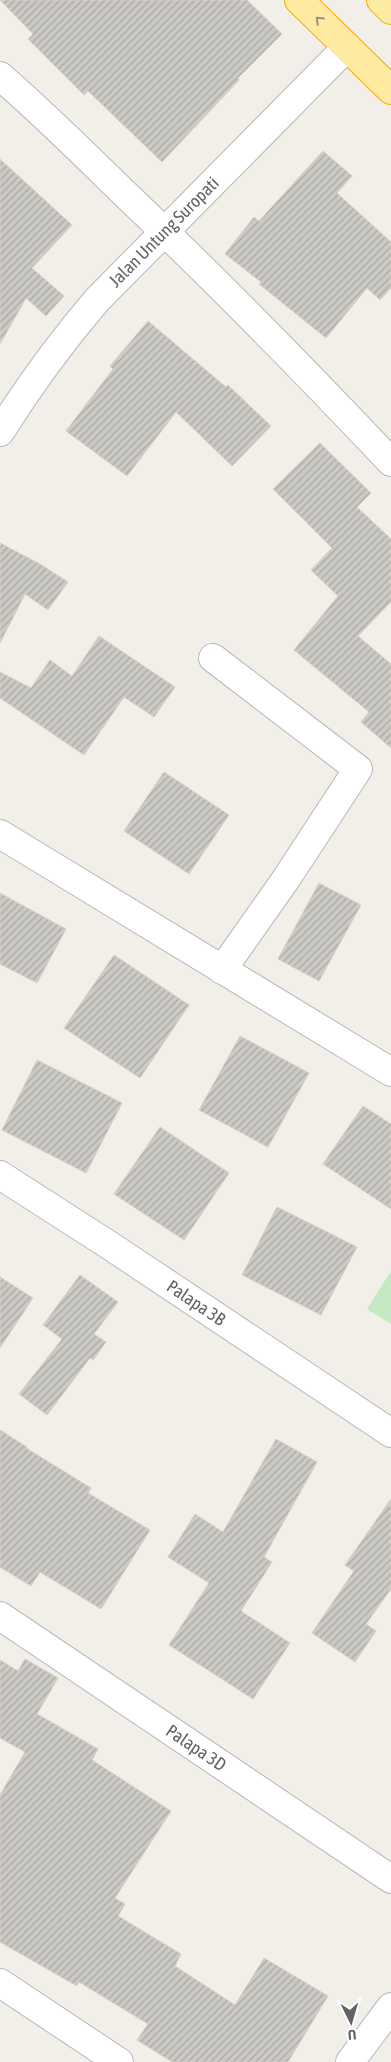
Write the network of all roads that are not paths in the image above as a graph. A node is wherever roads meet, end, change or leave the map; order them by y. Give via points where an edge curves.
1 (299, 0) edge
2 (381, 0) edge
3 (391, 10) edge
4 (347, 47) junction
5 (0, 76) edge
6 (391, 90) edge
7 (165, 232) junction
8 (0, 432) edge
9 (391, 462) edge
10 (213, 658) dead end
11 (0, 834) edge
12 (222, 970) junction
13 (391, 1072) edge
14 (0, 1176) edge
15 (391, 1433) edge
16 (0, 1616) edge
17 (391, 1879) edge
18 (0, 1983) edge
19 (391, 2007) edge
20 (119, 2062) edge
21 (350, 2062) edge

4 -> 1 highway
2 - 3 highway
4 - 6 highway
4 - 7 street, Jalan Untung Suropati
5 - 7 street
7 - 8 street, Jalan Untung Suropati via 97,300 64,340
7 - 9 street
10 - 12 street via 358,769
11 - 12 street
12 - 13 street
14 - 15 street, Palapa 3B
16 - 17 street, Palapa 3D
18 - 20 street
19 - 21 street

